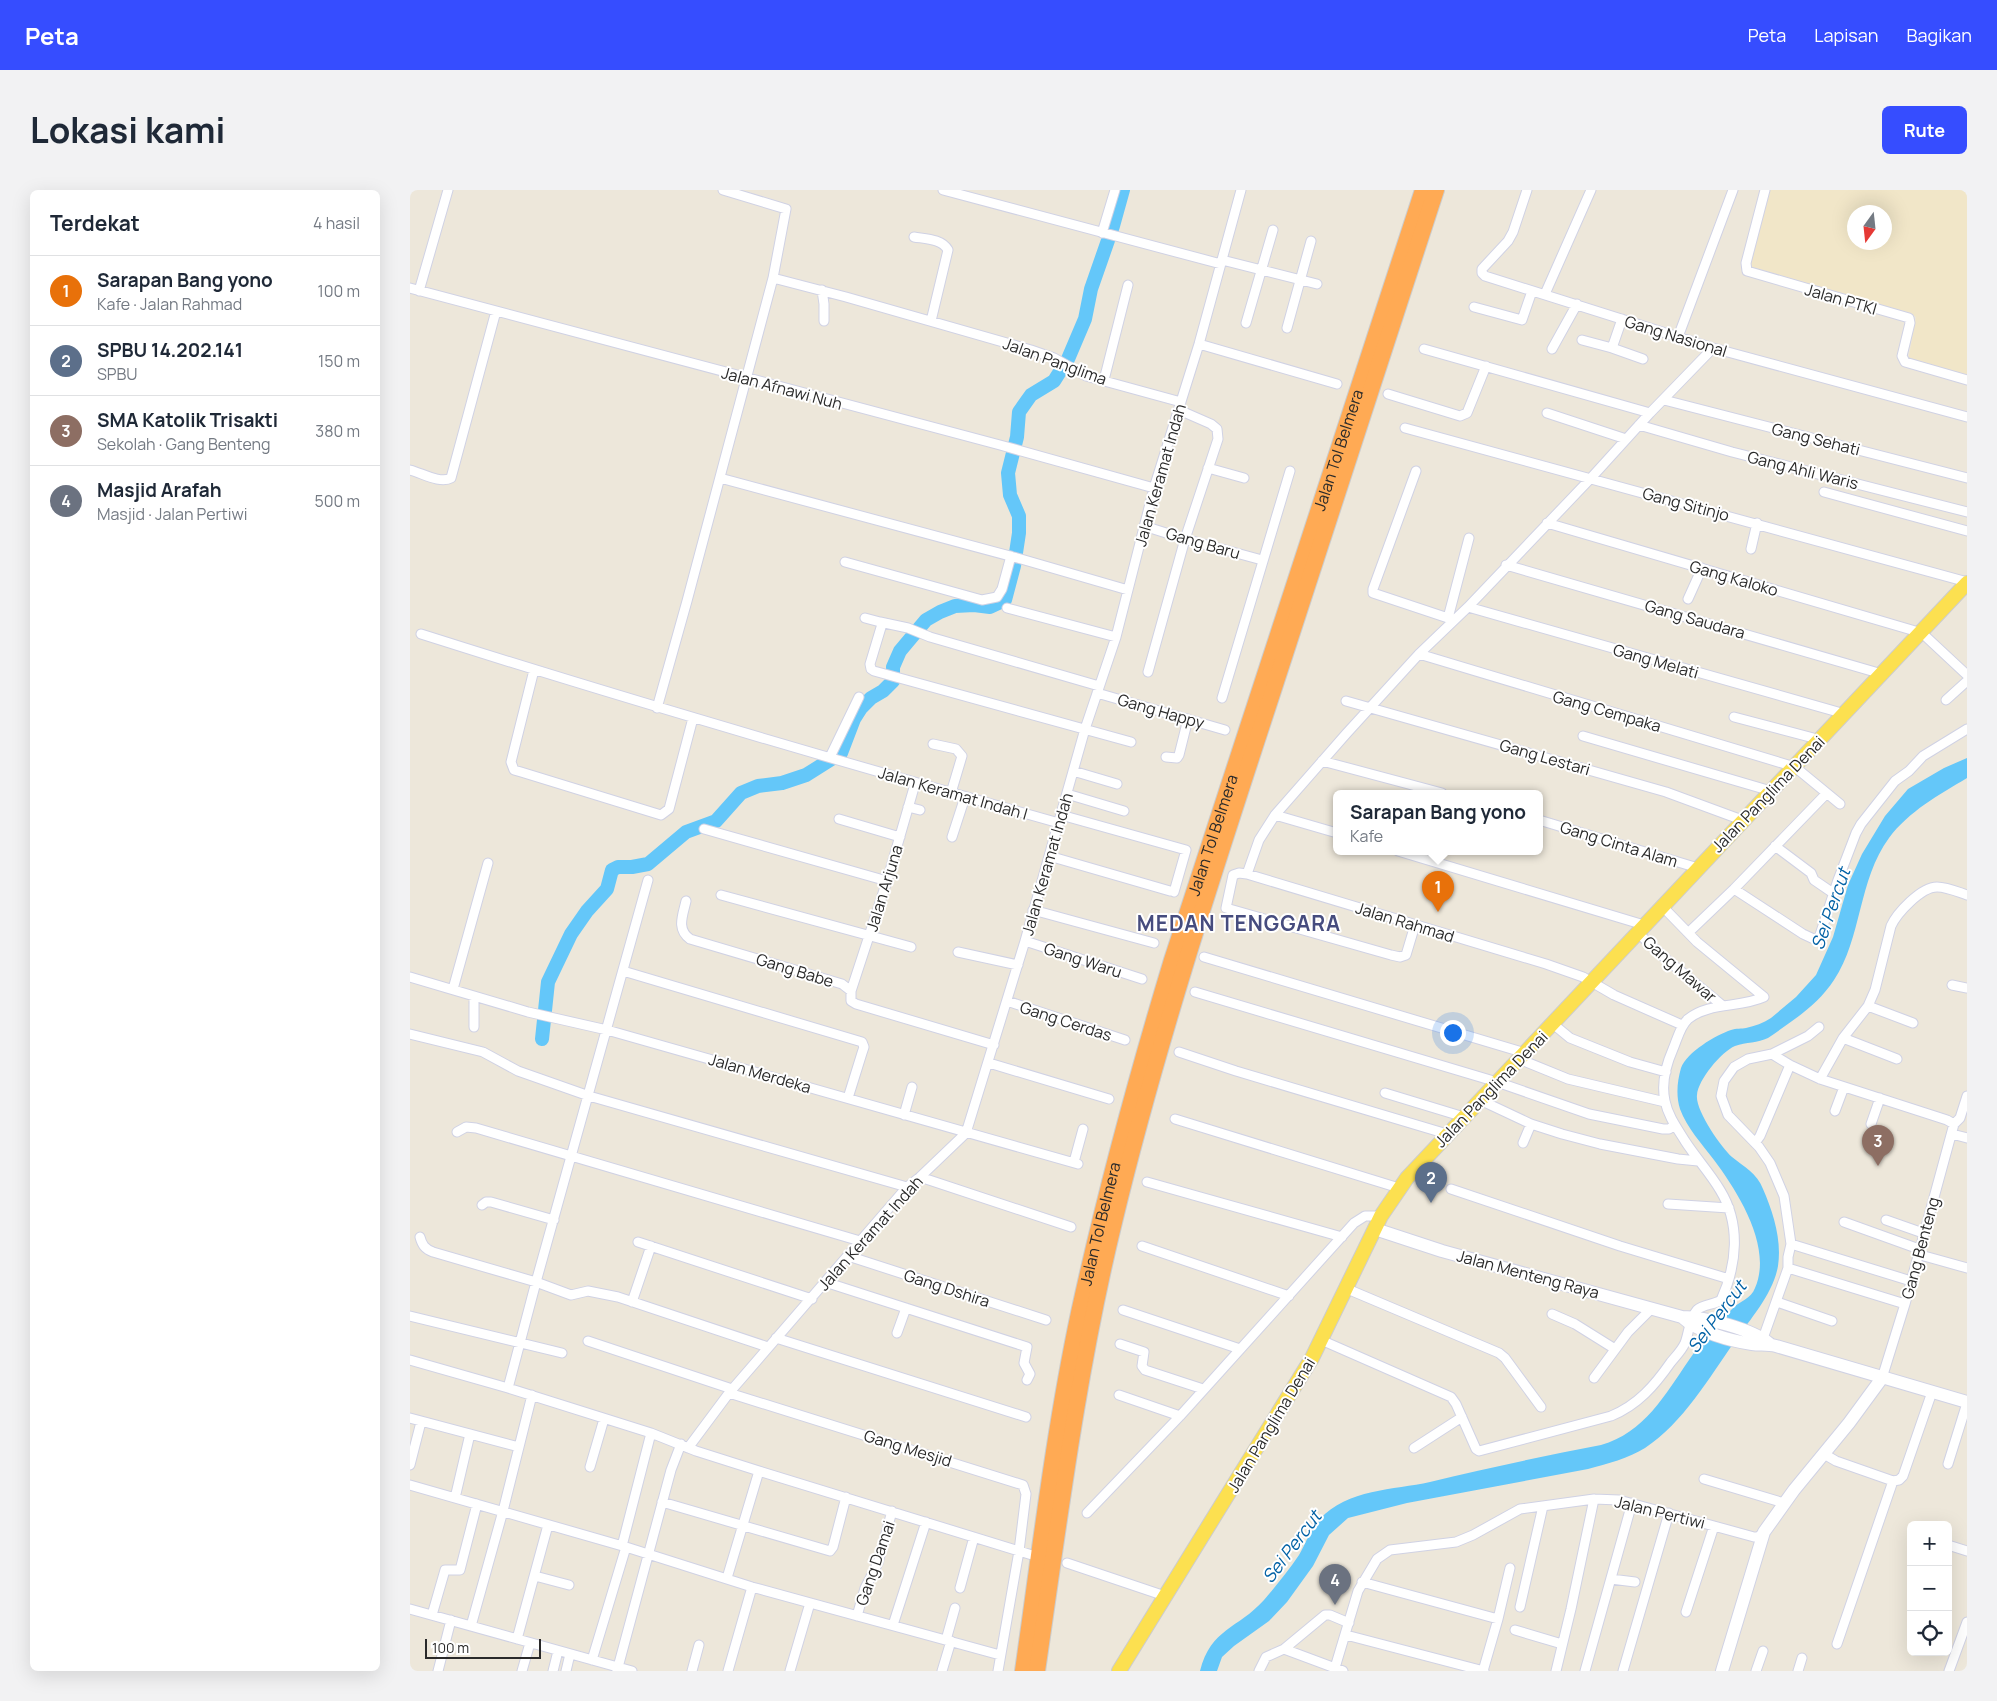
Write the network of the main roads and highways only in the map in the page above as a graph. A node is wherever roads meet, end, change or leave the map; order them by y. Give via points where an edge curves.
1 (1423, 190) edge
2 (1436, 190) edge
3 (1965, 589) edge
4 (1023, 1671) edge
5 (1037, 1671) edge
6 (1119, 1671) edge

1 - 4 highway, Jalan Tol Belmera via 1148,1042 1079,1314
2 - 5 highway, Jalan Tol Belmera via 1240,789 1150,1079 1094,1314 1062,1496
3 - 6 main road, Jalan Panglima Denai via 1742,820 1399,1188 1344,1288 1312,1358

